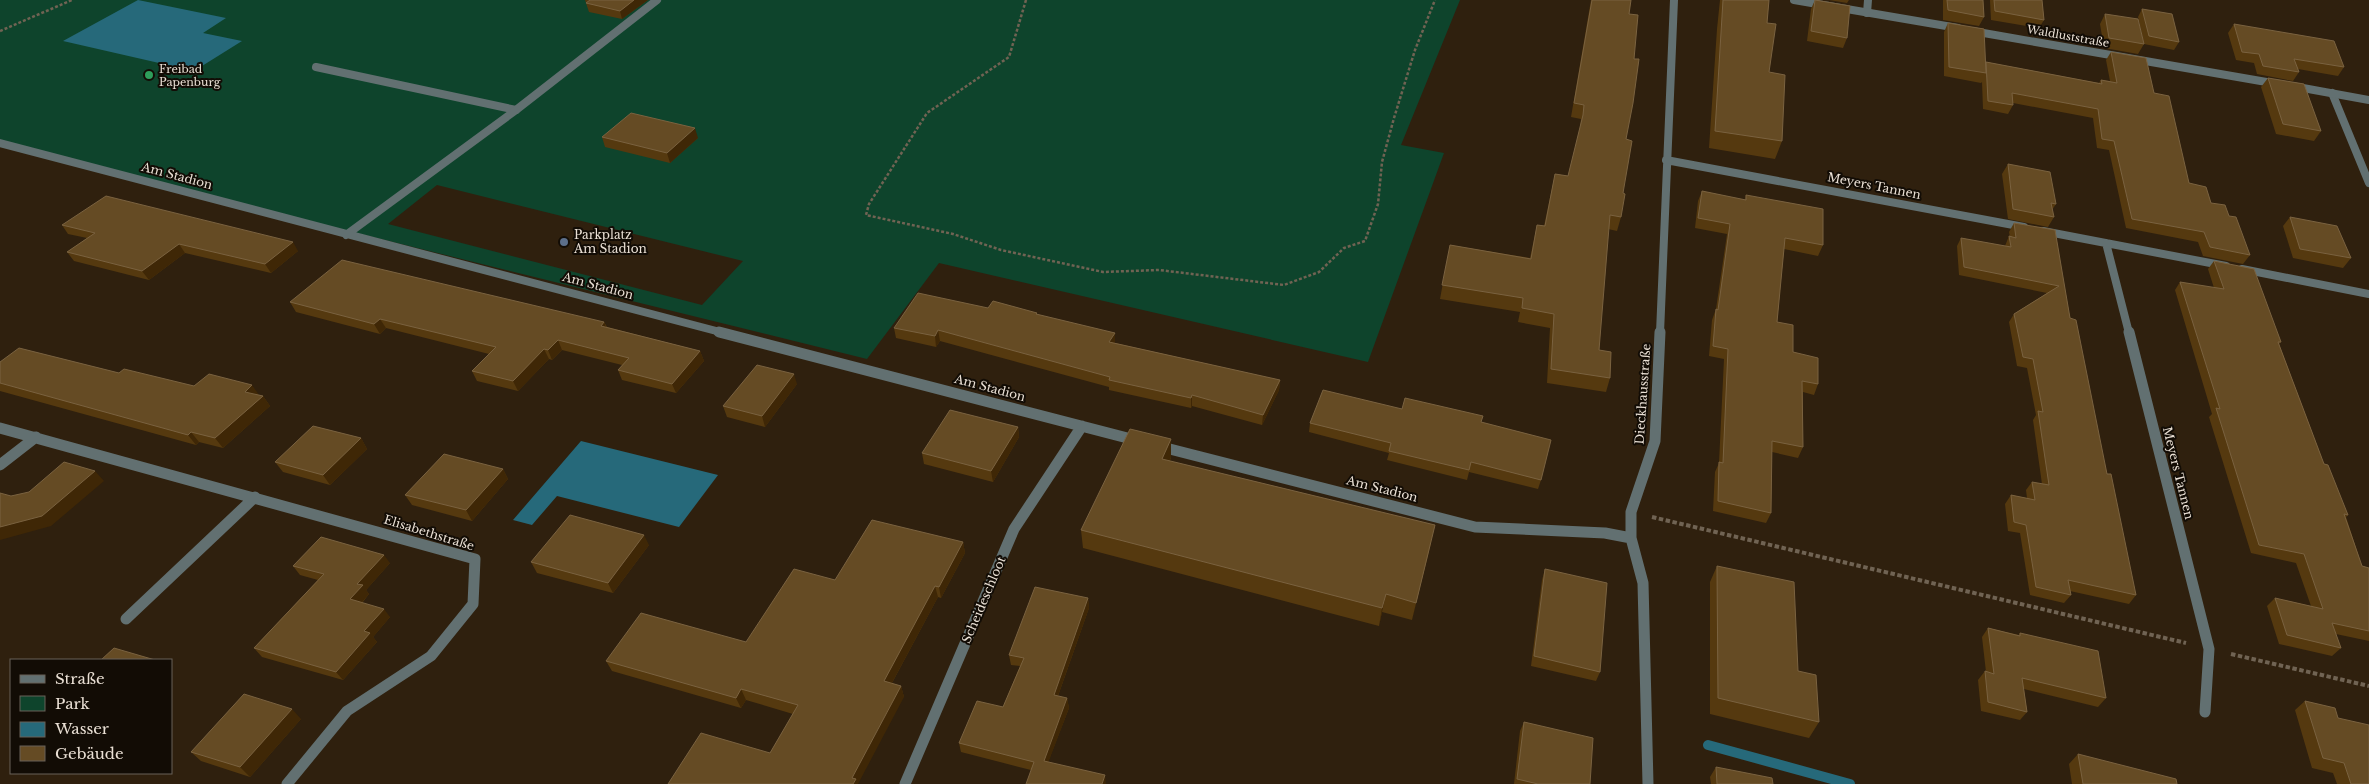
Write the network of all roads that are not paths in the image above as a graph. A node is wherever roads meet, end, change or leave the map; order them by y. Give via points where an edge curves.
1 (656, 0) edge
2 (1674, 0) edge
3 (1794, 0) edge
4 (1868, 0) edge
5 (1867, 12) junction
6 (316, 67) dead end
7 (2332, 93) junction
8 (2369, 100) edge
9 (516, 110) junction
10 (0, 143) edge
11 (1666, 160) junction
12 (2369, 183) edge
13 (346, 235) junction
14 (2106, 243) junction
15 (2369, 294) edge
16 (1082, 426) junction
17 (0, 428) edge
18 (36, 437) junction
19 (0, 466) edge
20 (255, 497) junction
21 (1631, 538) junction
22 (126, 619) dead end
23 (2205, 712) dead end
24 (287, 784) edge
25 (905, 784) edge
26 (1648, 784) edge

1 - 9 street
2 - 11 street, Dieckhausstraße
3 - 5 street, Waldluststraße
4 - 5 street
5 - 7 street, Waldluststraße
6 - 9 street
7 - 8 street, Waldluststraße
7 - 12 street
9 - 13 street
10 - 13 street, Am Stadion
11 - 14 street, Meyers Tannen
11 - 21 street, Dieckhausstraße via 1655,442 1631,512
13 - 16 street, Am Stadion
14 - 15 street, Meyers Tannen
14 - 23 street, Meyers Tannen via 2210,649
16 - 21 street, Am Stadion via 1475,527 1605,533
16 - 25 street, Scheideschloot via 1014,529
17 - 18 street, Elisabethstraße
18 - 19 street
18 - 20 street, Elisabethstraße
20 - 22 street
20 - 24 street, Elisabethstraße via 475,559 473,604 431,656 347,711
21 - 26 street, Dieckhausstraße via 1643,583

